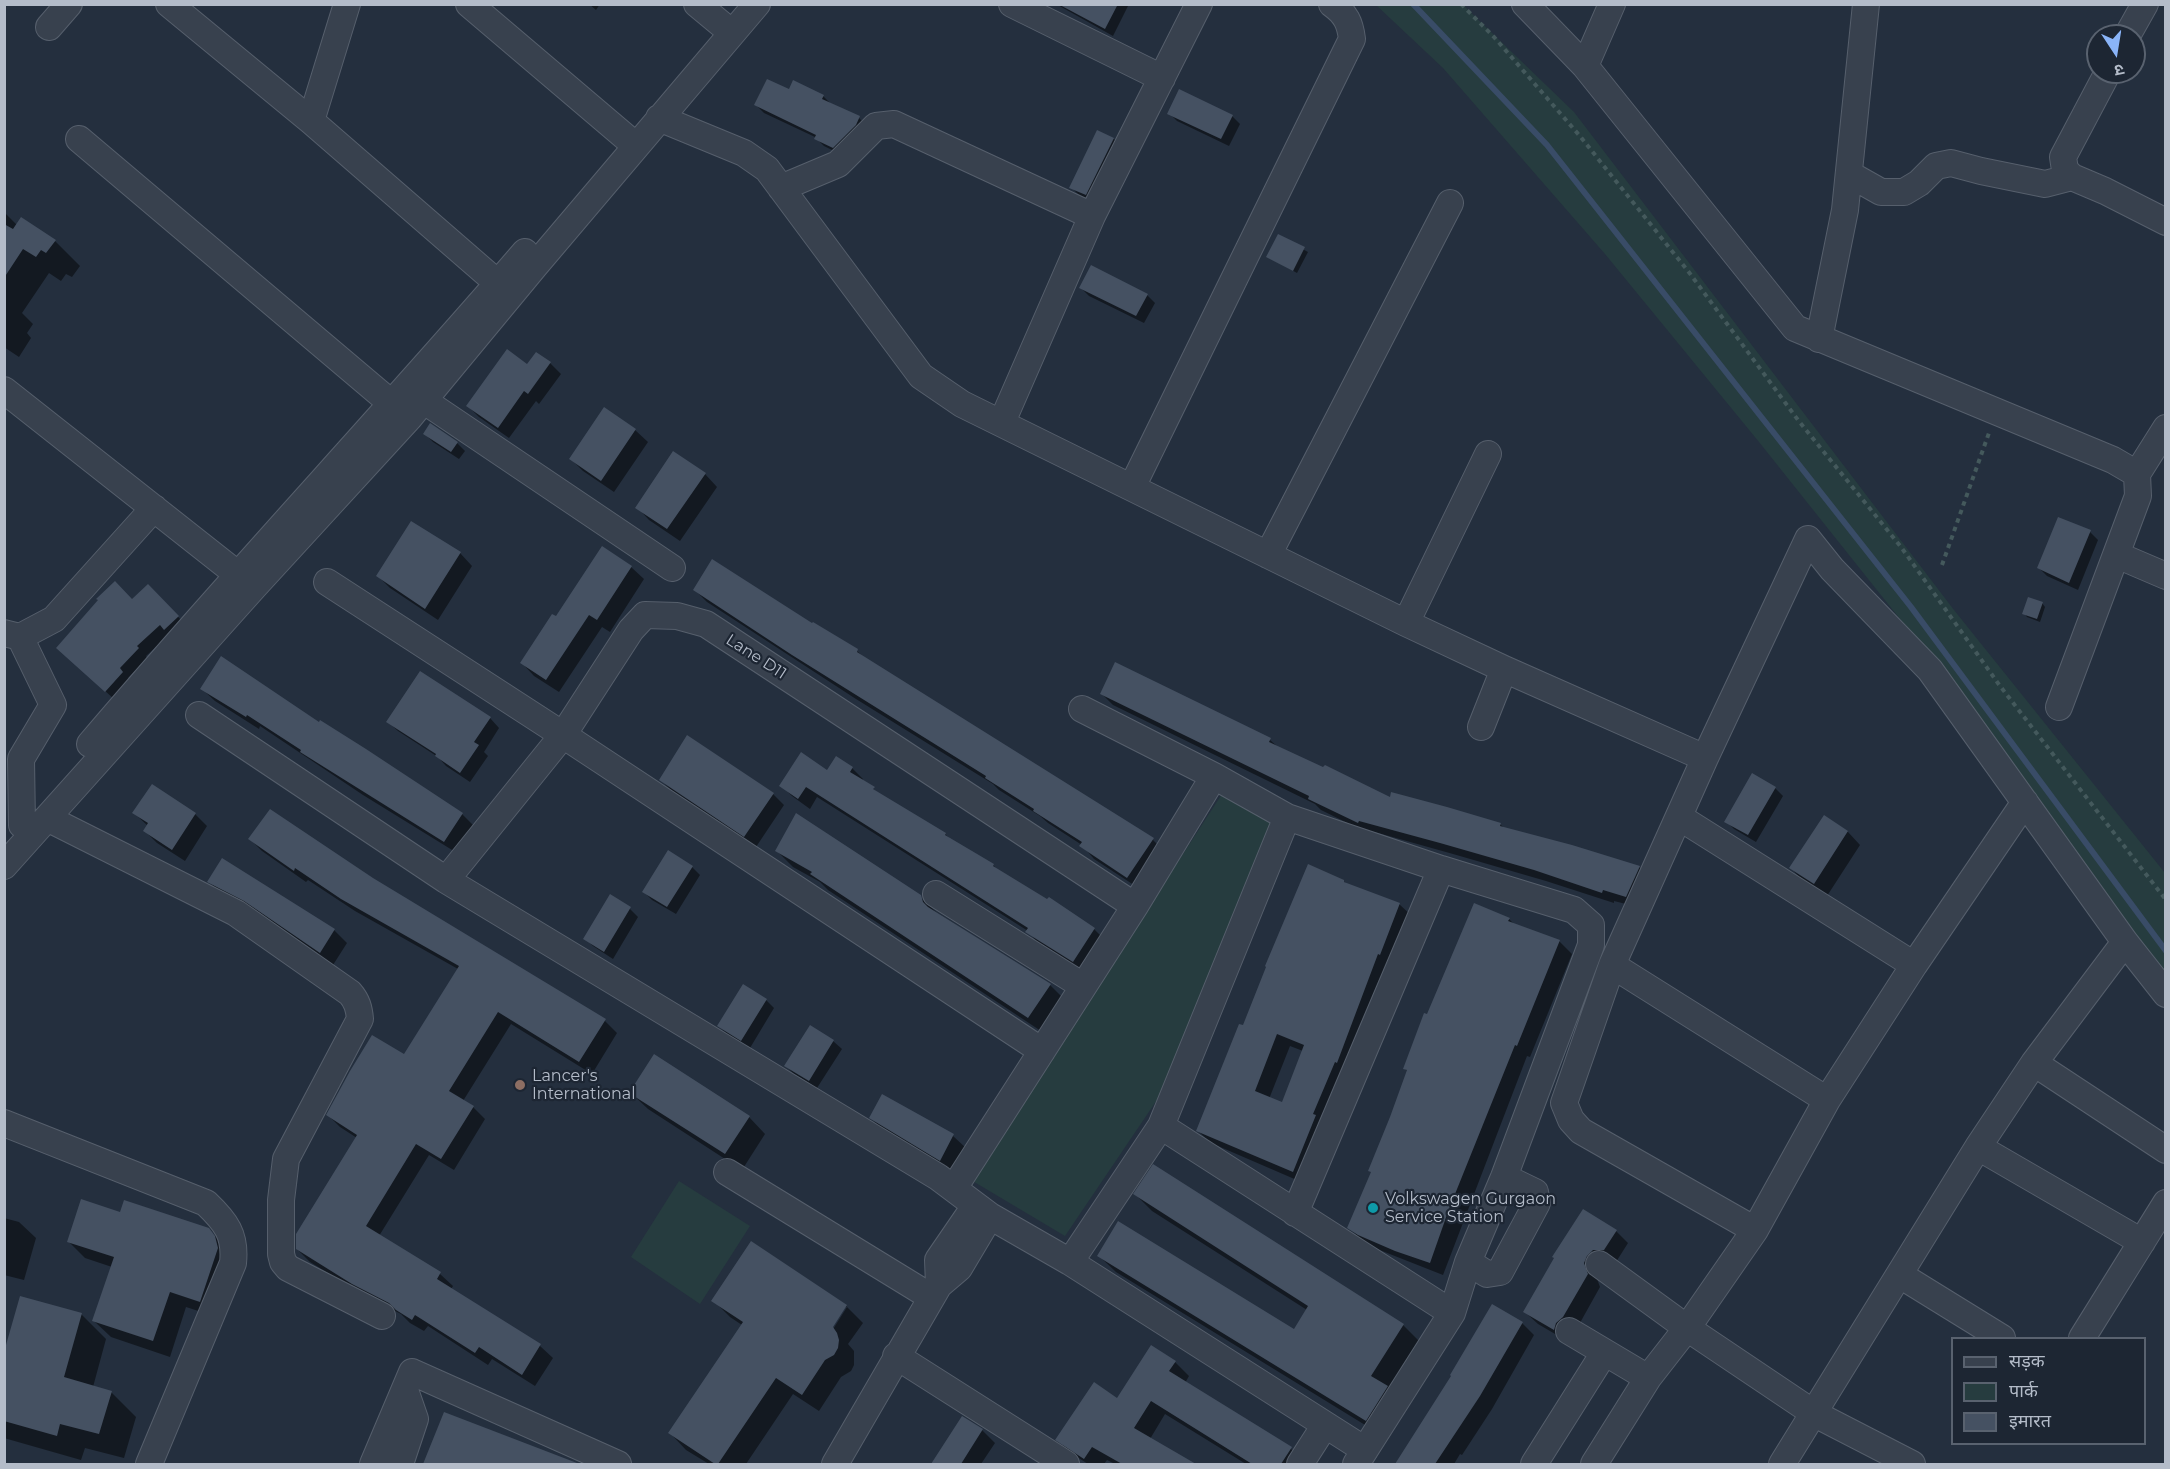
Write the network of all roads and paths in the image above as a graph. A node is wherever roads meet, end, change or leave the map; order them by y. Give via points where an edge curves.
1 (69, 4) edge
2 (169, 4) edge
3 (347, 4) edge
4 (469, 4) edge
5 (697, 4) edge
6 (757, 4) edge
7 (1199, 4) edge
8 (1332, 4) edge
9 (1461, 4) edge
10 (1525, 4) edge
11 (1612, 4) edge
12 (1866, 4) edge
13 (2145, 4) edge
14 (1018, 6) edge
15 (729, 20) edge
16 (2134, 24) edge
17 (49, 27) dead end
18 (1585, 66) junction
19 (1162, 78) junction
20 (2102, 84) edge
21 (659, 118) junction
22 (311, 121) junction
23 (79, 139) dead end
24 (630, 141) junction
25 (1849, 174) junction
26 (2072, 177) junction
27 (781, 188) junction
28 (1450, 203) dead end
29 (1092, 216) junction
30 (2166, 222) edge
31 (505, 289) junction
32 (1819, 339) junction
33 (4, 390) edge
34 (408, 403) junction
35 (1996, 412) junction
36 (1002, 422) junction
37 (2166, 428) edge
38 (1488, 454) dead end
39 (2137, 474) junction
40 (1132, 488) junction
41 (154, 508) junction
42 (1268, 555) junction
43 (2116, 555) junction
44 (1942, 565) dead end
45 (672, 568) dead end
46 (2166, 576) edge
47 (246, 581) junction
48 (327, 582) dead end
49 (1406, 623) junction
50 (12, 635) edge
51 (1504, 669) junction
52 (2059, 707) dead end
53 (1082, 709) dead end
54 (199, 715) dead end
55 (1481, 727) dead end
56 (563, 735) junction
57 (1705, 758) junction
58 (1214, 776) junction
59 (2025, 802) junction
60 (1287, 817) junction
61 (1679, 817) junction
62 (47, 818) junction
63 (22, 825) junction
64 (4, 845) edge
65 (4, 866) edge
66 (1441, 869) junction
67 (446, 880) junction
68 (936, 894) dead end
69 (2166, 900) edge
70 (1135, 906) junction
71 (2125, 942) junction
72 (1612, 965) junction
73 (1914, 965) junction
74 (1083, 986) junction
75 (2166, 994) edge
76 (1042, 1051) junction
77 (2034, 1063) junction
78 (1827, 1100) junction
79 (4, 1124) edge
80 (1161, 1126) junction
81 (1978, 1147) junction
82 (2166, 1150) edge
83 (728, 1172) dead end
84 (1504, 1177) junction
85 (954, 1188) junction
86 (2166, 1203) edge
87 (982, 1211) junction
88 (1296, 1213) junction
89 (1755, 1230) junction
90 (2142, 1242) junction
91 (1070, 1262) junction
92 (1468, 1262) junction
93 (1599, 1264) dead end
94 (1900, 1275) junction
95 (935, 1291) junction
96 (1452, 1314) junction
97 (382, 1316) dead end
98 (1687, 1328) junction
99 (1569, 1331) dead end
100 (2000, 1337) edge
101 (2083, 1337) edge
102 (1604, 1353) junction
103 (896, 1356) junction
104 (1647, 1378) junction
105 (405, 1390) junction
106 (1815, 1414) junction
107 (1325, 1425) junction
108 (1360, 1457) edge
109 (149, 1464) edge
110 (373, 1464) edge
111 (400, 1464) edge
112 (618, 1464) edge
113 (835, 1464) edge
114 (1066, 1464) edge
115 (1300, 1464) edge
116 (1534, 1464) edge
117 (1594, 1464) edge
118 (1782, 1464) edge
119 (1912, 1464) edge

1 - 17 street
2 - 22 street
3 - 22 street
4 - 24 street
5 - 15 street
6 - 15 street
7 - 19 street
8 - 40 street via 1350,24 1352,39
9 - 69 path via 1494,36 1579,135 1688,271
10 - 18 street
11 - 18 street
12 - 25 street
13 - 16 street
14 - 19 street
15 - 21 street
15 - 24 street via 666,83
18 - 32 street via 1795,328
19 - 29 street
20 - 26 street via 2062,157 2065,170
21 - 24 street
21 - 27 street via 744,153 767,169
22 - 31 street
23 - 34 street
24 - 31 street
25 - 26 street via 1881,192 1904,192 1936,166 1952,163 2045,184
25 - 32 street
26 - 30 street
27 - 29 street via 838,164 876,126 894,124
27 - 36 street via 921,376 962,404
28 - 42 street
29 - 36 street
31 - 34 street
32 - 35 street
33 - 41 street
34 - 45 street
34 - 47 street
35 - 39 street via 2113,460
35 - 44 path
36 - 40 street
37 - 39 street
38 - 49 street
39 - 43 street via 2138,496
40 - 42 street
41 - 47 street
41 - 50 street via 54,619
42 - 49 street
43 - 46 street
43 - 52 street
47 - 62 street
47 - 63 street via 159,664
48 - 56 street
49 - 51 street
50 - 63 street via 53,705 21,759
51 - 55 street
51 - 57 street
53 - 58 street
54 - 67 street
56 - 67 street, Lane D11
56 - 70 street, Lane D11 via 631,630 645,615 677,616 706,624
56 - 76 street
57 - 59 street via 1808,539 1930,670
57 - 61 street
58 - 60 street
58 - 70 street
59 - 71 street
59 - 73 street
60 - 66 street
60 - 80 street
61 - 72 street
61 - 73 street
62 - 65 street
62 - 97 street via 236,913 355,999 360,1019 286,1159 281,1254 288,1268
63 - 64 street
66 - 84 street via 1574,910 1591,925 1591,945
66 - 88 street
67 - 85 street
68 - 74 street
70 - 74 street
71 - 75 street
71 - 77 street
72 - 78 street
72 - 89 street via 1564,1103 1571,1120 1581,1131
73 - 78 street
74 - 76 street
76 - 85 street
77 - 81 street
77 - 82 street
78 - 89 street
79 - 109 street via 206,1203 221,1217 235,1245 233,1263
80 - 88 street
80 - 91 street
81 - 90 street
81 - 94 street
83 - 95 street
84 - 92 street
84 - 92 street via 1535,1192 1537,1203 1500,1272 1487,1274
85 - 87 street
86 - 90 street
87 - 91 street
87 - 95 street via 958,1268
88 - 96 street
89 - 98 street
90 - 101 street
91 - 107 street
92 - 96 street
93 - 98 street
94 - 100 street
94 - 106 street
95 - 103 street
96 - 108 street
98 - 104 street
98 - 106 street
99 - 102 street
102 - 104 street
102 - 116 street
103 - 113 street
103 - 114 street
104 - 117 street
105 - 110 street
105 - 111 street via 415,1419
105 - 112 street via 412,1372
106 - 118 street
106 - 119 street
107 - 108 street
107 - 115 street

